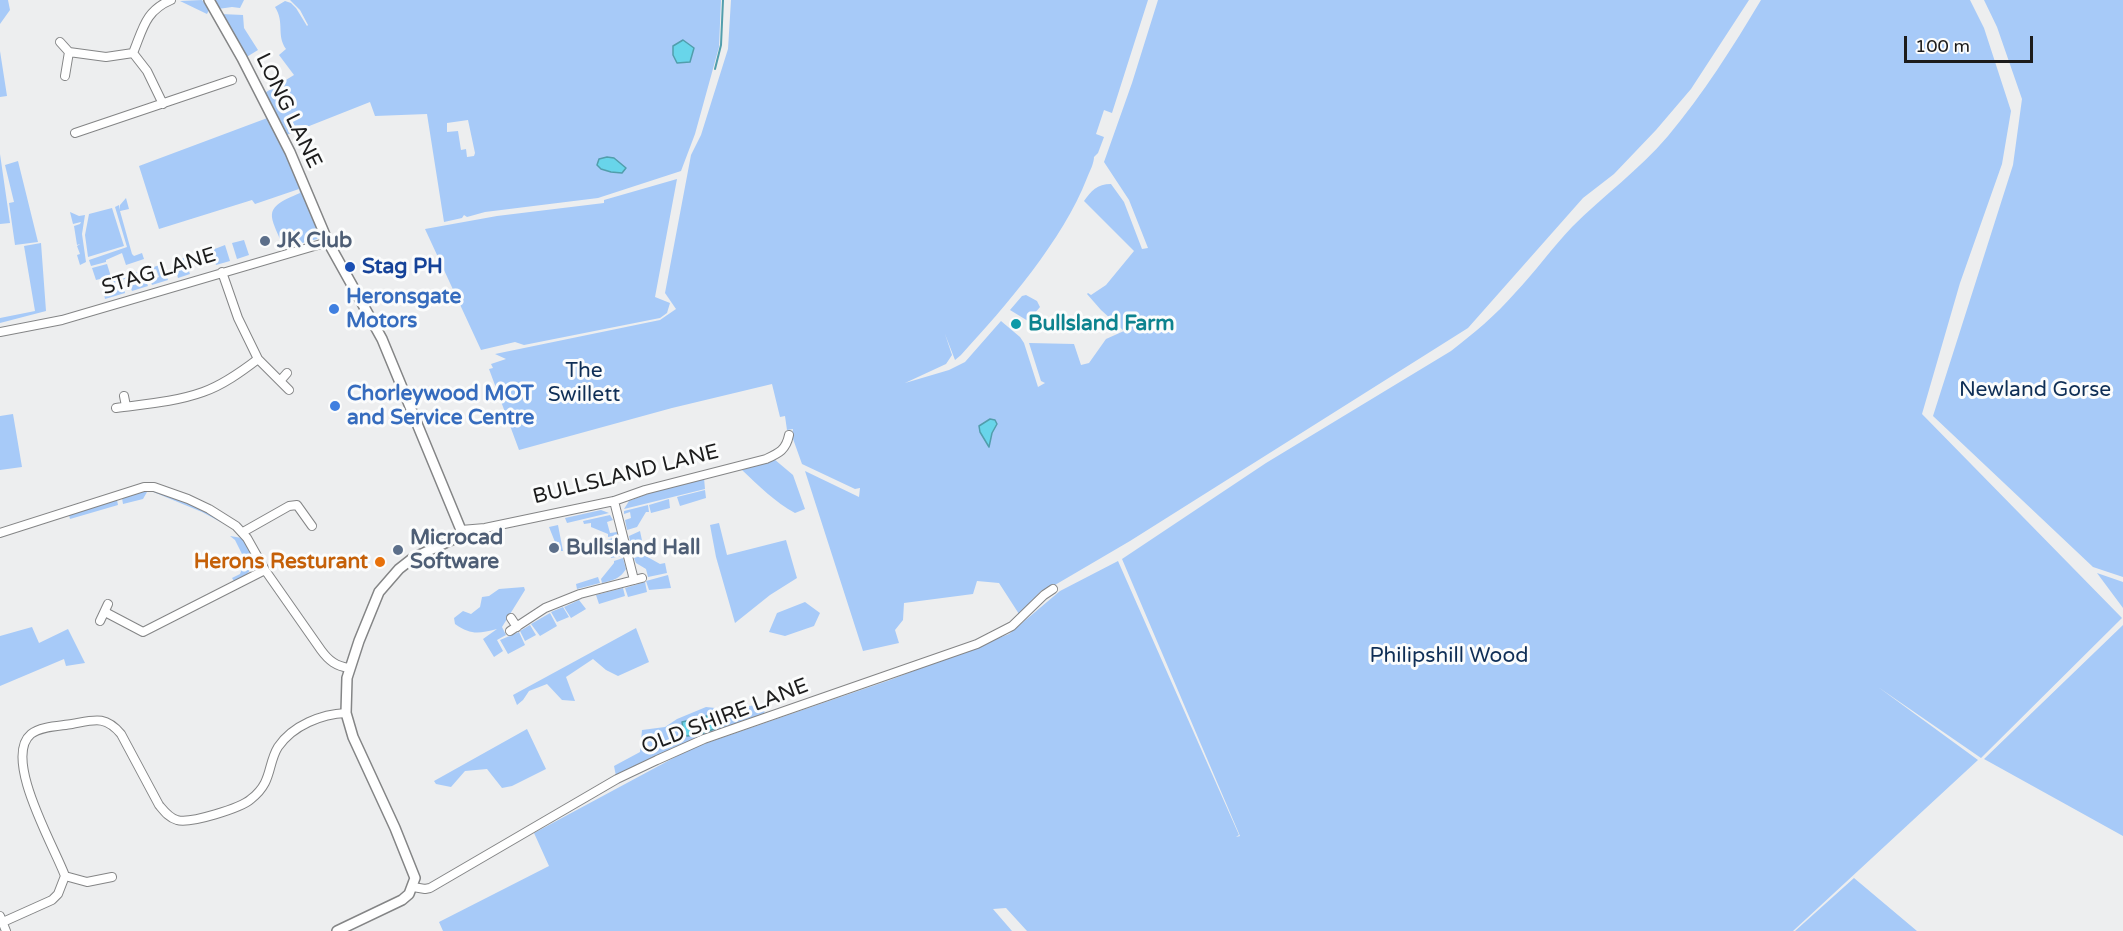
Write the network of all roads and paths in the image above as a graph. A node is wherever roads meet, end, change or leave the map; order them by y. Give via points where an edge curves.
1 (171, 0) edge
2 (209, 0) edge
3 (60, 42) dead end
4 (69, 52) junction
5 (133, 53) junction
6 (65, 76) dead end
7 (232, 80) dead end
8 (163, 104) junction
9 (75, 134) dead end
10 (328, 242) junction
11 (222, 272) junction
12 (0, 332) edge
13 (258, 359) junction
14 (287, 374) dead end
15 (280, 381) junction
16 (289, 390) dead end
17 (124, 396) dead end
18 (126, 406) junction
19 (116, 408) dead end
20 (789, 435) dead end
21 (614, 501) junction
22 (312, 526) dead end
23 (461, 530) junction
24 (243, 532) junction
25 (0, 533) edge
26 (265, 570) junction
27 (1053, 589) dead end
28 (511, 618) dead end
29 (100, 621) dead end
30 (349, 668) junction
31 (346, 713) junction
32 (65, 876) junction
33 (112, 877) dead end
34 (413, 887) junction
35 (2, 919) edge
36 (6, 931) edge
37 (337, 931) edge

1 - 5 street via 150,13
2 - 10 street, LONG LANE via 290,152
3 - 4 street
4 - 5 street via 106,57
4 - 6 street
5 - 8 street
7 - 8 street via 214,82
8 - 9 street
10 - 11 street, STAG LANE
10 - 23 street, LONG LANE via 382,339
11 - 12 street, STAG LANE via 62,320
11 - 13 street
13 - 15 street
13 - 18 street via 205,392
14 - 15 street
15 - 16 street
17 - 18 street
18 - 19 street
20 - 21 street, BULLSLAND LANE via 784,450 766,459
21 - 23 street, BULLSLAND LANE
21 - 28 street via 638,579 545,608 513,629
22 - 24 street via 297,505
23 - 30 street via 450,542 402,566 379,592
24 - 25 street via 202,505 149,486
24 - 26 street
26 - 29 street via 143,632 106,608
26 - 30 street via 329,660
27 - 34 street, OLD SHIRE LANE via 1012,626 977,644 666,756 617,779 430,888
30 - 31 street
31 - 32 street via 317,717 290,735 278,747 266,784 250,801 189,821 176,820 159,806 113,724 91,720 32,733 22,756 32,801
31 - 34 street via 413,873
32 - 33 street via 87,882
32 - 35 street via 52,900
34 - 37 street via 402,900
35 - 36 street

